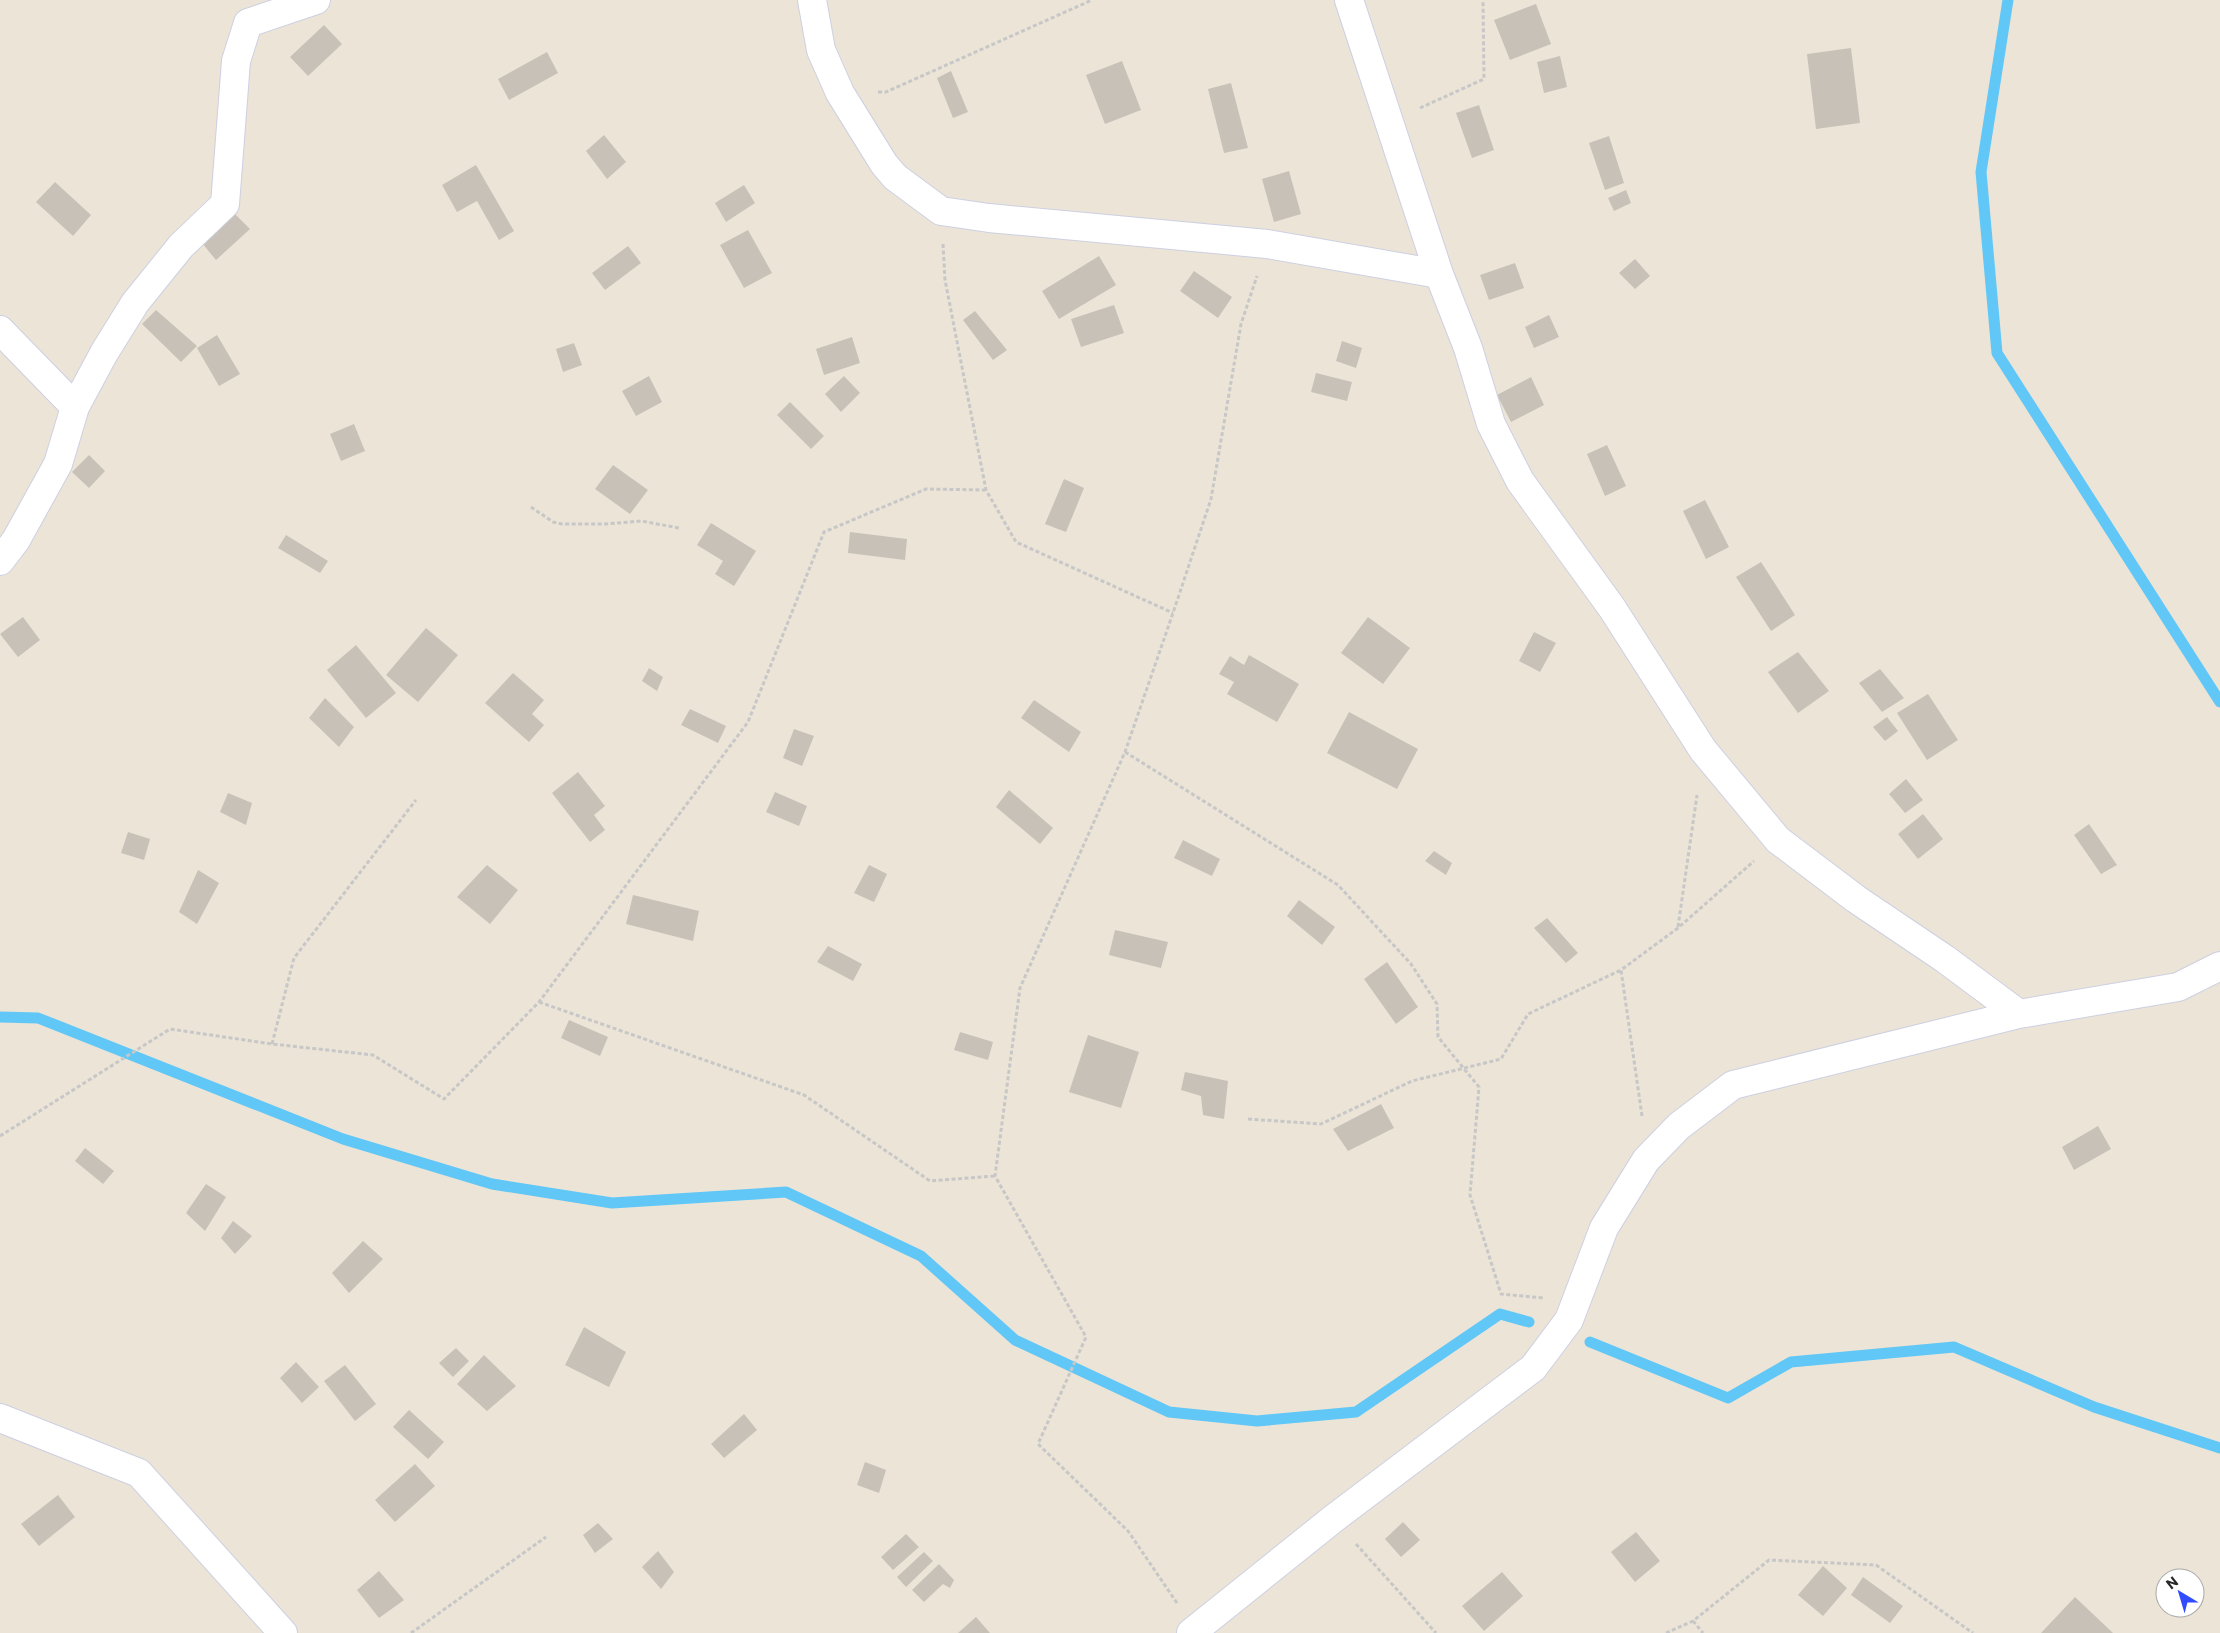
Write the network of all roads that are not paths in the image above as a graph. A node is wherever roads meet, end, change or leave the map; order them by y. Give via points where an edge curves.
1 (316, 0) edge
2 (812, 0) edge
3 (1349, 0) edge
4 (1440, 274) junction
5 (0, 330) edge
6 (75, 407) junction
7 (0, 561) edge
8 (2220, 966) edge
9 (2019, 1014) junction
10 (0, 1418) edge
11 (1193, 1632) edge
12 (283, 1633) edge

1 - 6 street via 248,24 236,62 225,204 181,246 135,302
2 - 4 street via 821,50 840,93 895,177 941,211 1267,244
3 - 4 street
4 - 9 street via 1468,348 1491,424 1520,482 1612,608 1703,750 1778,840
5 - 6 street
6 - 7 street via 58,464 16,540
8 - 9 street via 2178,986
9 - 11 street via 1733,1085 1678,1126 1646,1160 1604,1228 1569,1320 1533,1368 1333,1519
10 - 12 street via 139,1473

